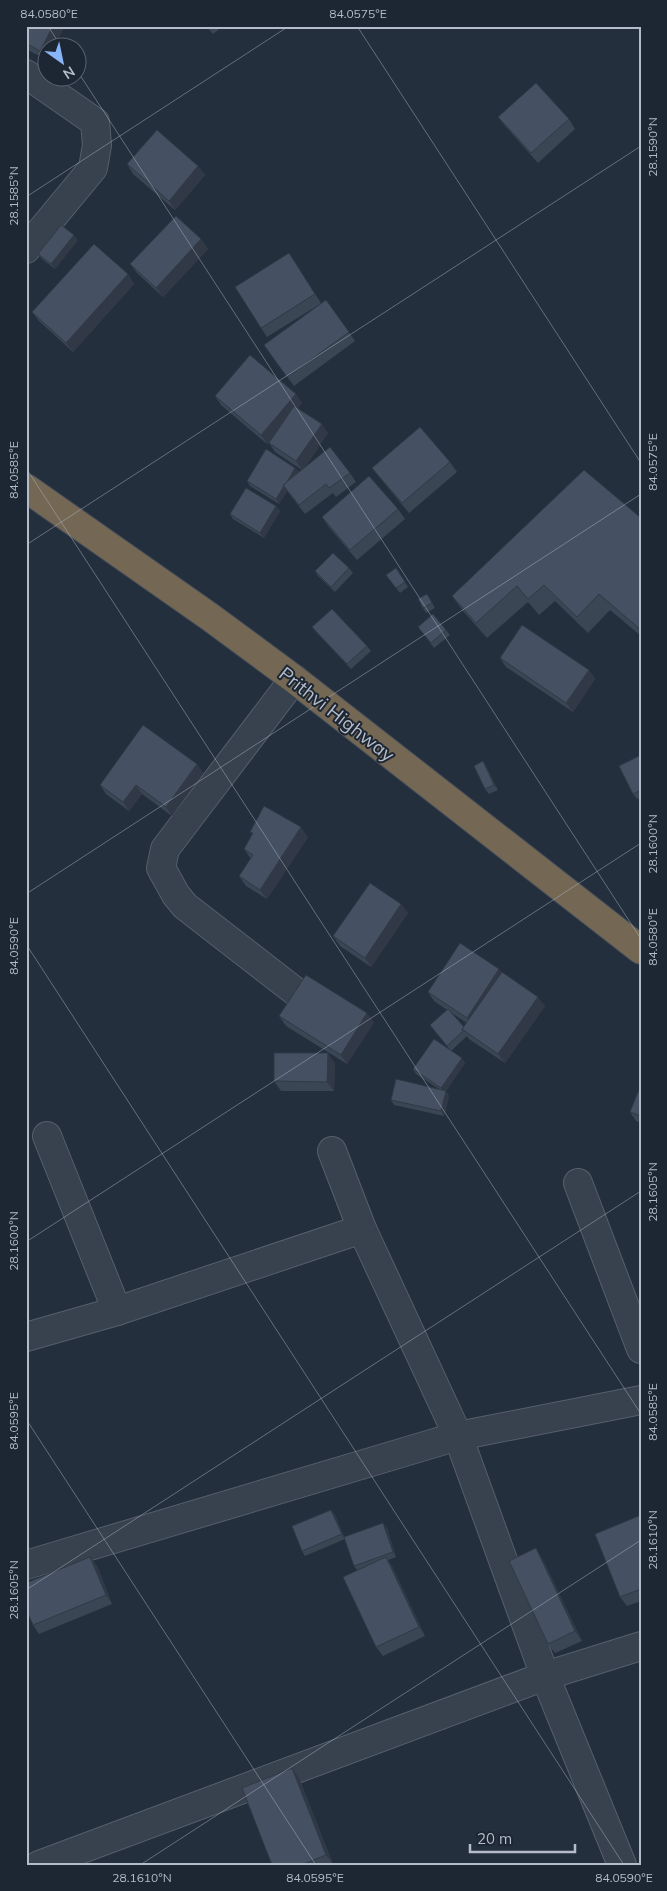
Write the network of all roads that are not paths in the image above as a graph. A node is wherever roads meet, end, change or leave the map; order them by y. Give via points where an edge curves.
1 (26, 74) edge
2 (26, 249) edge
3 (26, 488) edge
4 (294, 679) junction
5 (641, 950) edge
6 (296, 992) edge
7 (47, 1136) dead end
8 (332, 1151) dead end
9 (578, 1183) dead end
10 (362, 1229) junction
11 (117, 1311) junction
12 (26, 1338) edge
13 (641, 1349) edge
14 (641, 1400) edge
15 (458, 1436) junction
16 (26, 1565) edge
17 (641, 1646) edge
18 (545, 1676) junction
19 (39, 1865) edge
20 (622, 1865) edge

1 - 2 street via 95,122 97,145 93,168
3 - 4 highway, Prithvi Highway
4 - 5 highway, Prithvi Highway
4 - 6 street via 165,849 161,868 185,906
7 - 11 street
8 - 10 street
9 - 13 street
10 - 11 street
10 - 15 street
11 - 12 street
14 - 15 street
15 - 16 street
15 - 18 street
17 - 18 street
18 - 19 street
18 - 20 street

